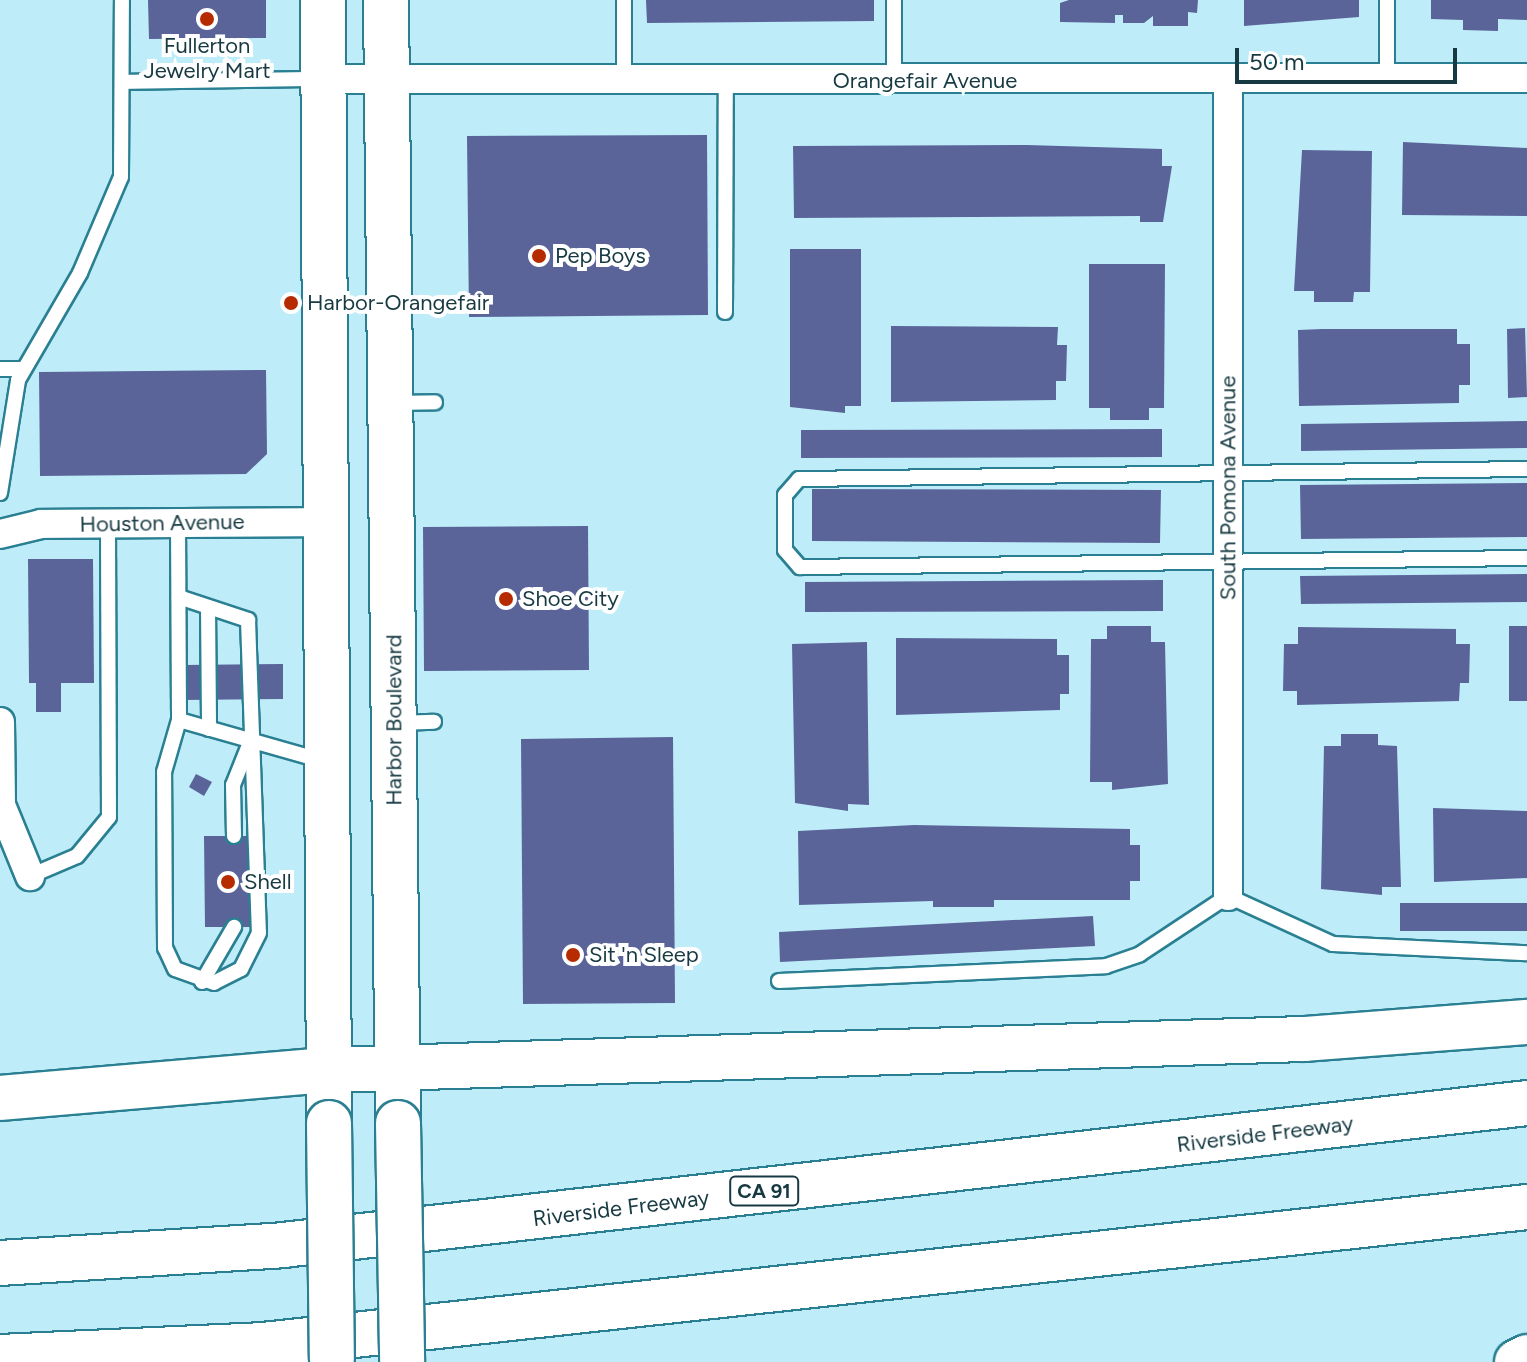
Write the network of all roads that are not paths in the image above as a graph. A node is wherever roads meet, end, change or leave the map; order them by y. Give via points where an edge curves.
1 (122, 0) edge
2 (323, 0) edge
3 (386, 0) edge
4 (624, 0) edge
5 (894, 0) edge
6 (1387, 0) edge
7 (624, 76) junction
8 (1527, 78) edge
9 (324, 79) junction
10 (387, 79) junction
11 (1387, 79) junction
12 (1228, 80) junction
13 (123, 82) junction
14 (726, 82) junction
15 (894, 82) junction
16 (725, 312) dead end
17 (0, 369) edge
18 (22, 369) junction
19 (435, 402) dead end
20 (389, 403) junction
21 (1527, 469) edge
22 (1228, 473) junction
23 (0, 493) edge
24 (326, 522) junction
25 (178, 523) junction
26 (391, 523) junction
27 (108, 524) junction
28 (0, 534) edge
29 (1527, 558) edge
30 (1228, 561) junction
31 (179, 597) junction
32 (208, 607) junction
33 (179, 720) junction
34 (0, 722) edge
35 (209, 729) junction
36 (250, 741) junction
37 (327, 762) junction
38 (234, 836) dead end
39 (30, 876) joint
40 (1228, 896) junction
41 (234, 927) dead end
42 (1527, 953) edge
43 (779, 981) dead end
44 (202, 982) junction
45 (1527, 1022) edge
46 (397, 1069) junction
47 (328, 1070) junction
48 (0, 1098) edge
49 (1527, 1103) edge
50 (1527, 1207) edge
51 (0, 1263) edge
52 (0, 1357) edge
53 (1527, 1357) edge
54 (332, 1362) edge
55 (402, 1362) edge
56 (1517, 1362) edge

1 - 13 lane
2 - 9 main road
3 - 10 main road, Harbor Boulevard
4 - 7 lane
5 - 15 lane
6 - 11 lane
7 - 10 street, Orangefair Avenue
7 - 14 street, Orangefair Avenue
8 - 11 street, Orangefair Avenue
9 - 10 street, Orangefair Avenue
9 - 13 lane
9 - 24 main road
10 - 20 main road, Harbor Boulevard
11 - 12 street, Orangefair Avenue
12 - 15 street, Orangefair Avenue
12 - 22 street, South Pomona Avenue
13 - 18 lane via 116,192 80,273
14 - 15 street, Orangefair Avenue
14 - 16 lane
17 - 18 lane
18 - 23 lane
19 - 20 lane
20 - 26 main road, Harbor Boulevard
21 - 22 lane
22 - 30 street, South Pomona Avenue
22 - 30 lane via 799,479 785,495 785,550 800,567
24 - 25 street, Houston Avenue
24 - 26 main road
24 - 37 main road
25 - 27 street, Houston Avenue
25 - 31 lane
26 - 46 main road, Harbor Boulevard via 414,723
27 - 28 street, Houston Avenue via 41,524
27 - 39 lane via 109,817 77,856
29 - 30 lane
30 - 40 street, South Pomona Avenue
31 - 32 lane
31 - 33 lane
32 - 35 lane
32 - 36 lane via 248,620
33 - 35 lane
33 - 44 lane via 164,772 165,948 175,969
34 - 39 street via 1,805
35 - 36 lane
36 - 37 lane
36 - 38 lane via 233,785
36 - 44 lane via 259,933 241,969
37 - 47 main road
40 - 42 lane via 1333,944
40 - 43 lane via 1140,954 1106,966
41 - 44 lane
45 - 46 main road via 1305,1039
46 - 47 main road
46 - 55 main road, Harbor Boulevard, bridge
47 - 48 main road
47 - 54 main road, bridge
49 - 51 main road, Riverside Freeway / CA 91 via 283,1245
50 - 52 main road via 263,1345
53 - 56 main road

